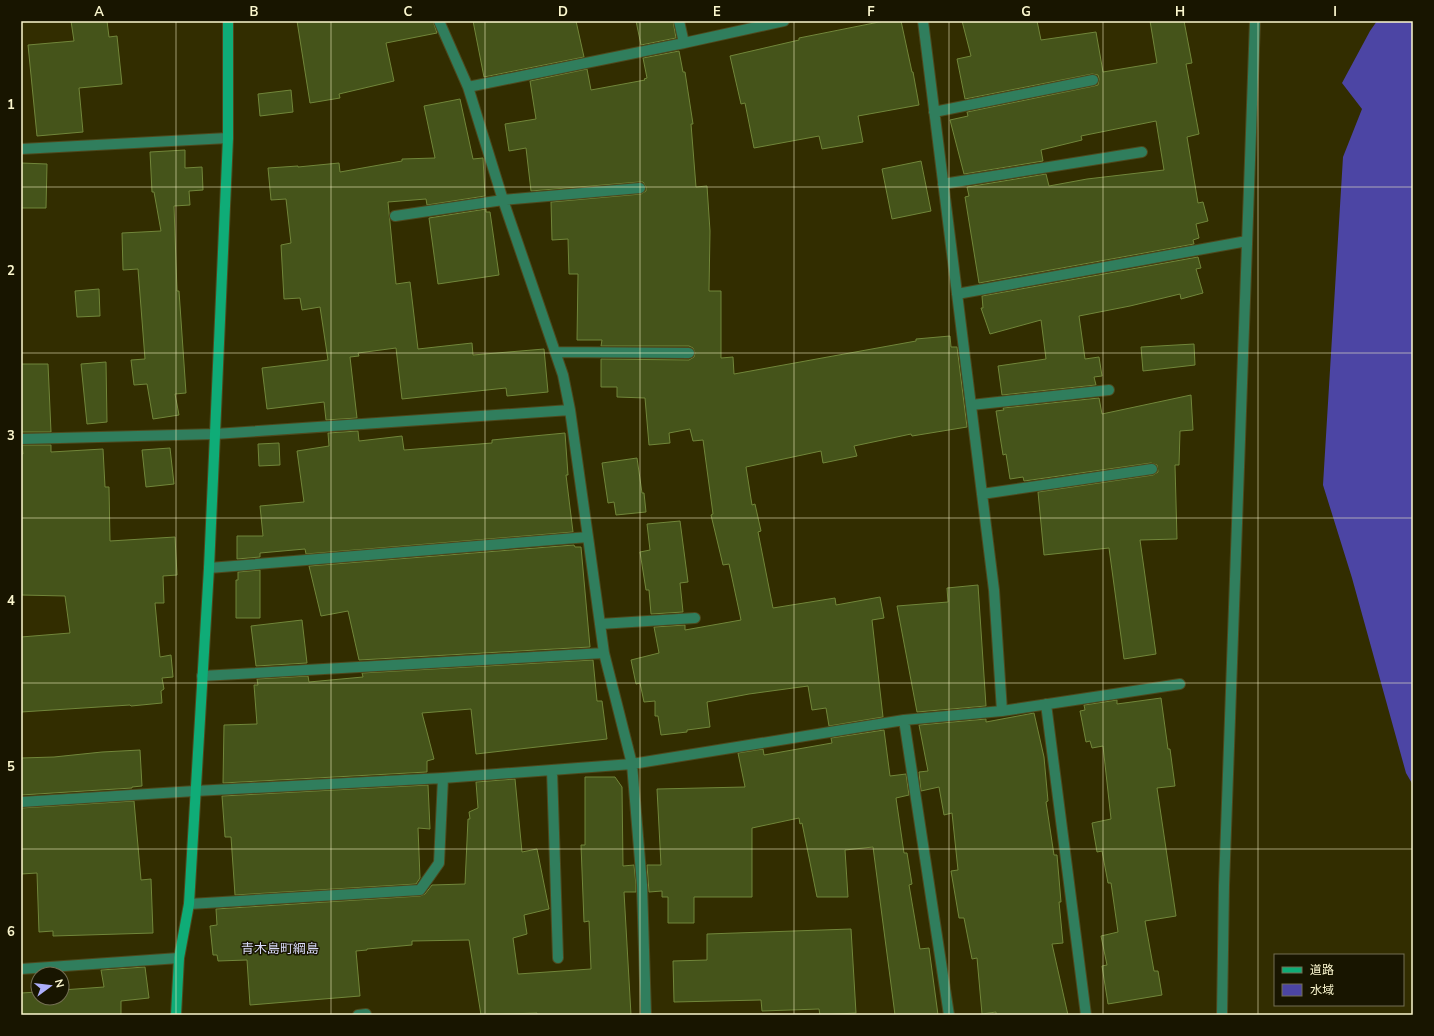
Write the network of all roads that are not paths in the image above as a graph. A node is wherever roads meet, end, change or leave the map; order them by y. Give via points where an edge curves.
1 (228, 21) edge
2 (439, 21) edge
3 (680, 21) edge
4 (784, 21) edge
5 (922, 21) edge
6 (1255, 21) edge
7 (684, 43) junction
8 (1093, 80) dead end
9 (468, 87) junction
10 (934, 112) junction
11 (228, 138) junction
12 (21, 149) edge
13 (1142, 152) dead end
14 (943, 184) junction
15 (640, 188) dead end
16 (503, 200) junction
17 (395, 216) dead end
18 (1247, 241) junction
19 (957, 294) junction
20 (555, 352) junction
21 (689, 353) dead end
22 (1109, 390) dead end
23 (971, 405) junction
24 (570, 410) junction
25 (215, 434) junction
26 (21, 439) edge
27 (1152, 469) dead end
28 (982, 494) junction
29 (588, 537) junction
30 (209, 568) junction
31 (695, 618) dead end
32 (600, 624) junction
33 (604, 653) junction
34 (202, 676) junction
35 (1180, 684) dead end
36 (1046, 704) junction
37 (1002, 711) junction
38 (904, 720) junction
39 (632, 764) junction
40 (552, 770) junction
41 (443, 778) junction
42 (195, 791) junction
43 (21, 802) edge
44 (189, 904) junction
45 (180, 958) junction
46 (558, 958) dead end
47 (21, 969) edge
48 (366, 1014) edge
49 (176, 1015) edge
50 (358, 1015) edge
51 (646, 1015) edge
52 (949, 1015) edge
53 (1086, 1015) edge
54 (1222, 1015) edge

1 - 11 street
2 - 9 street
3 - 7 street
4 - 7 street
5 - 10 street
6 - 18 street
7 - 9 street
8 - 10 street
9 - 16 street
10 - 14 street
11 - 12 street
11 - 25 street
13 - 14 street
14 - 19 street
15 - 16 street
16 - 17 street
16 - 20 street
18 - 19 street
18 - 54 street via 1224,886
19 - 23 street
20 - 21 street
20 - 24 street
22 - 23 street
23 - 28 street
24 - 25 street
24 - 29 street
25 - 26 street
25 - 30 street
27 - 28 street
28 - 37 street via 994,590
29 - 30 street
29 - 32 street
30 - 34 street
31 - 32 street
32 - 33 street
33 - 34 street
33 - 39 street
34 - 42 street
35 - 36 street
36 - 37 street
36 - 53 street
37 - 38 street
38 - 39 street
38 - 52 street
39 - 40 street
39 - 51 street via 642,885
40 - 41 street
40 - 46 street
41 - 42 street
41 - 44 street via 439,863 420,890
42 - 43 street
42 - 44 street
44 - 45 street
45 - 47 street
45 - 49 street
48 - 50 street

